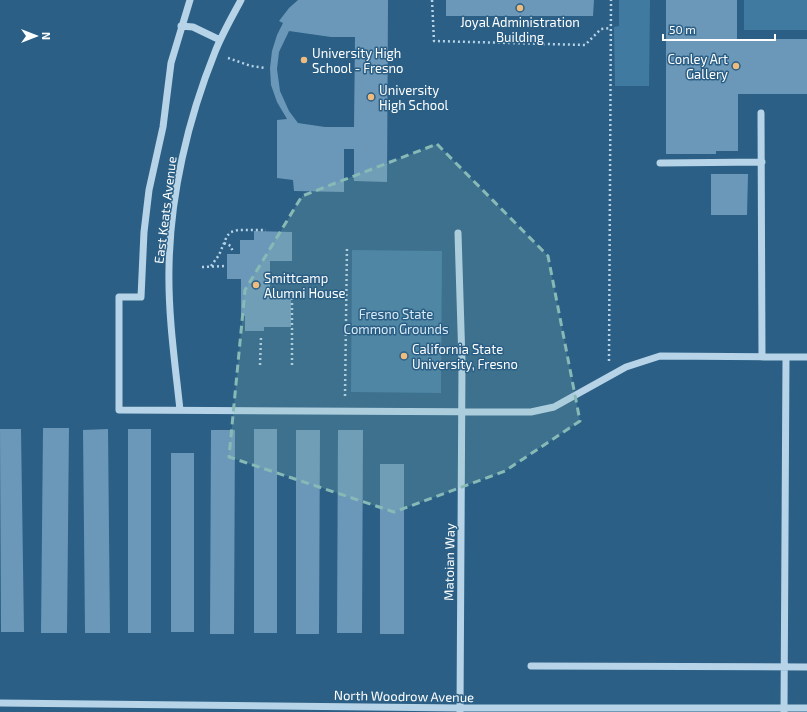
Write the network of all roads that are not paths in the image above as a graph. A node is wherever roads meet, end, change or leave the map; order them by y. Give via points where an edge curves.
1 (190, 0) edge
2 (241, 0) edge
3 (181, 26) junction
4 (220, 40) junction
5 (762, 113) dead end
6 (762, 162) junction
7 (660, 163) dead end
8 (458, 233) dead end
9 (762, 357) junction
10 (786, 357) junction
11 (807, 357) edge
12 (180, 410) junction
13 (462, 412) junction
14 (531, 666) dead end
15 (785, 667) junction
16 (807, 667) edge
17 (0, 703) edge
18 (138, 708) edge
19 (807, 708) edge
20 (460, 710) edge
21 (784, 710) edge

1 - 3 street
2 - 4 street, East Keats Avenue
3 - 4 street via 193,27
3 - 12 street via 171,63 163,127 149,190 140,297 120,297 119,410
4 - 12 street, East Keats Avenue via 186,143 172,224 168,266 169,302
5 - 6 street
6 - 7 street
6 - 9 street
8 - 13 street, Matoian Way
9 - 10 street
9 - 13 street via 660,356 626,366 561,404 545,410
10 - 11 street
10 - 15 street
12 - 13 street
13 - 20 street, Matoian Way
14 - 15 street
15 - 16 street
15 - 21 street
17 - 18 street, North Woodrow Avenue
18 - 20 street, North Woodrow Avenue
19 - 21 street, North Woodrow Avenue
20 - 21 street, North Woodrow Avenue

